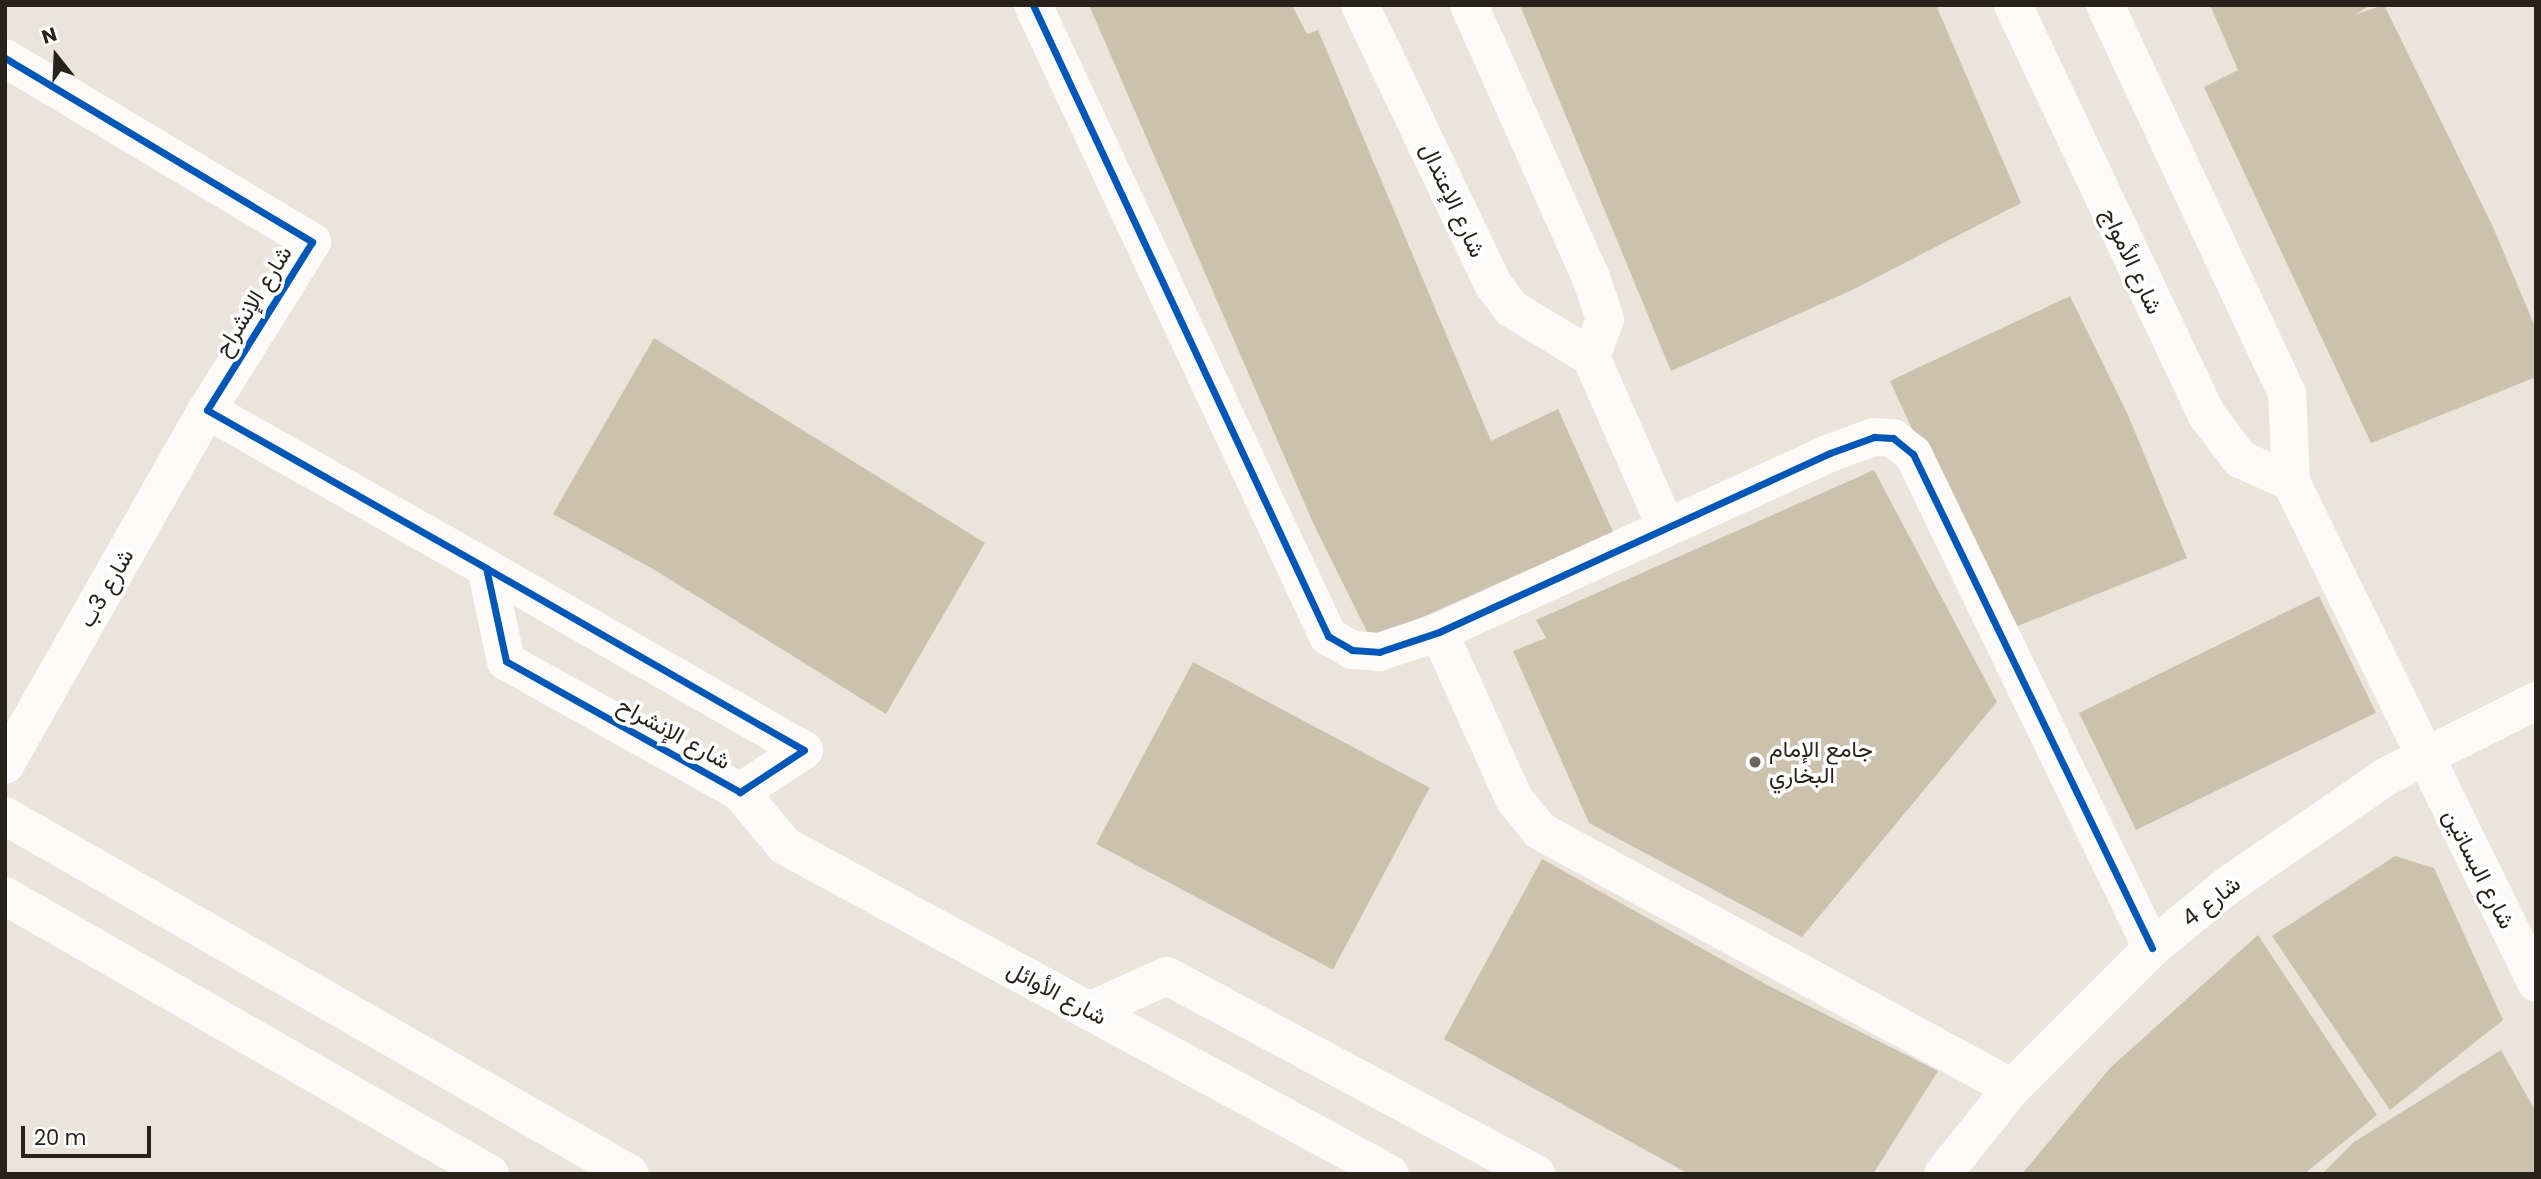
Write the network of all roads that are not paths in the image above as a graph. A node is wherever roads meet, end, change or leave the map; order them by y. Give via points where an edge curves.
1 (1033, 5) edge
2 (1360, 5) edge
3 (1469, 5) edge
4 (2013, 5) edge
5 (2105, 5) edge
6 (6, 59) edge
7 (1591, 357) junction
8 (207, 410) junction
9 (2291, 482) junction
10 (1665, 525) junction
11 (486, 568) junction
12 (1439, 632) junction
13 (2536, 701) edge
14 (2423, 757) junction
15 (5, 765) edge
16 (740, 792) junction
17 (5, 816) edge
18 (5, 896) edge
19 (2152, 948) junction
20 (2536, 982) edge
21 (1089, 1011) junction
22 (2012, 1088) junction
23 (490, 1174) edge
24 (630, 1174) edge
25 (1390, 1174) edge
26 (1536, 1174) edge
27 (1943, 1174) edge

1 - 12 street via 1328,636 1352,650 1378,652
2 - 7 street, شارع الإعتدال via 1493,284 1512,309
3 - 7 street via 1598,298 1605,319
4 - 9 street, شارع الأمواج via 2207,415 2240,459
5 - 9 street via 2287,393
6 - 8 street, شارع الإنشراح via 312,242
7 - 10 street
8 - 11 street, شارع الإنشراح
8 - 15 street, شارع 3ب
9 - 14 street
10 - 12 street
10 - 19 street via 1874,437 1893,438 1913,454
11 - 16 street, شارع الإنشراح via 506,661
11 - 16 street, شارع الإنشراح via 804,750
12 - 22 street via 1514,799 1540,831
13 - 14 street, شارع 4
14 - 19 street, شارع 4 via 2227,886
14 - 20 street, شارع البساتين
16 - 21 street, شارع الأوائل via 785,846
17 - 24 street
18 - 23 street
19 - 22 street, شارع 4
21 - 25 street, شارع الأوائل
21 - 26 street via 1167,975
22 - 27 street, شارع 4

